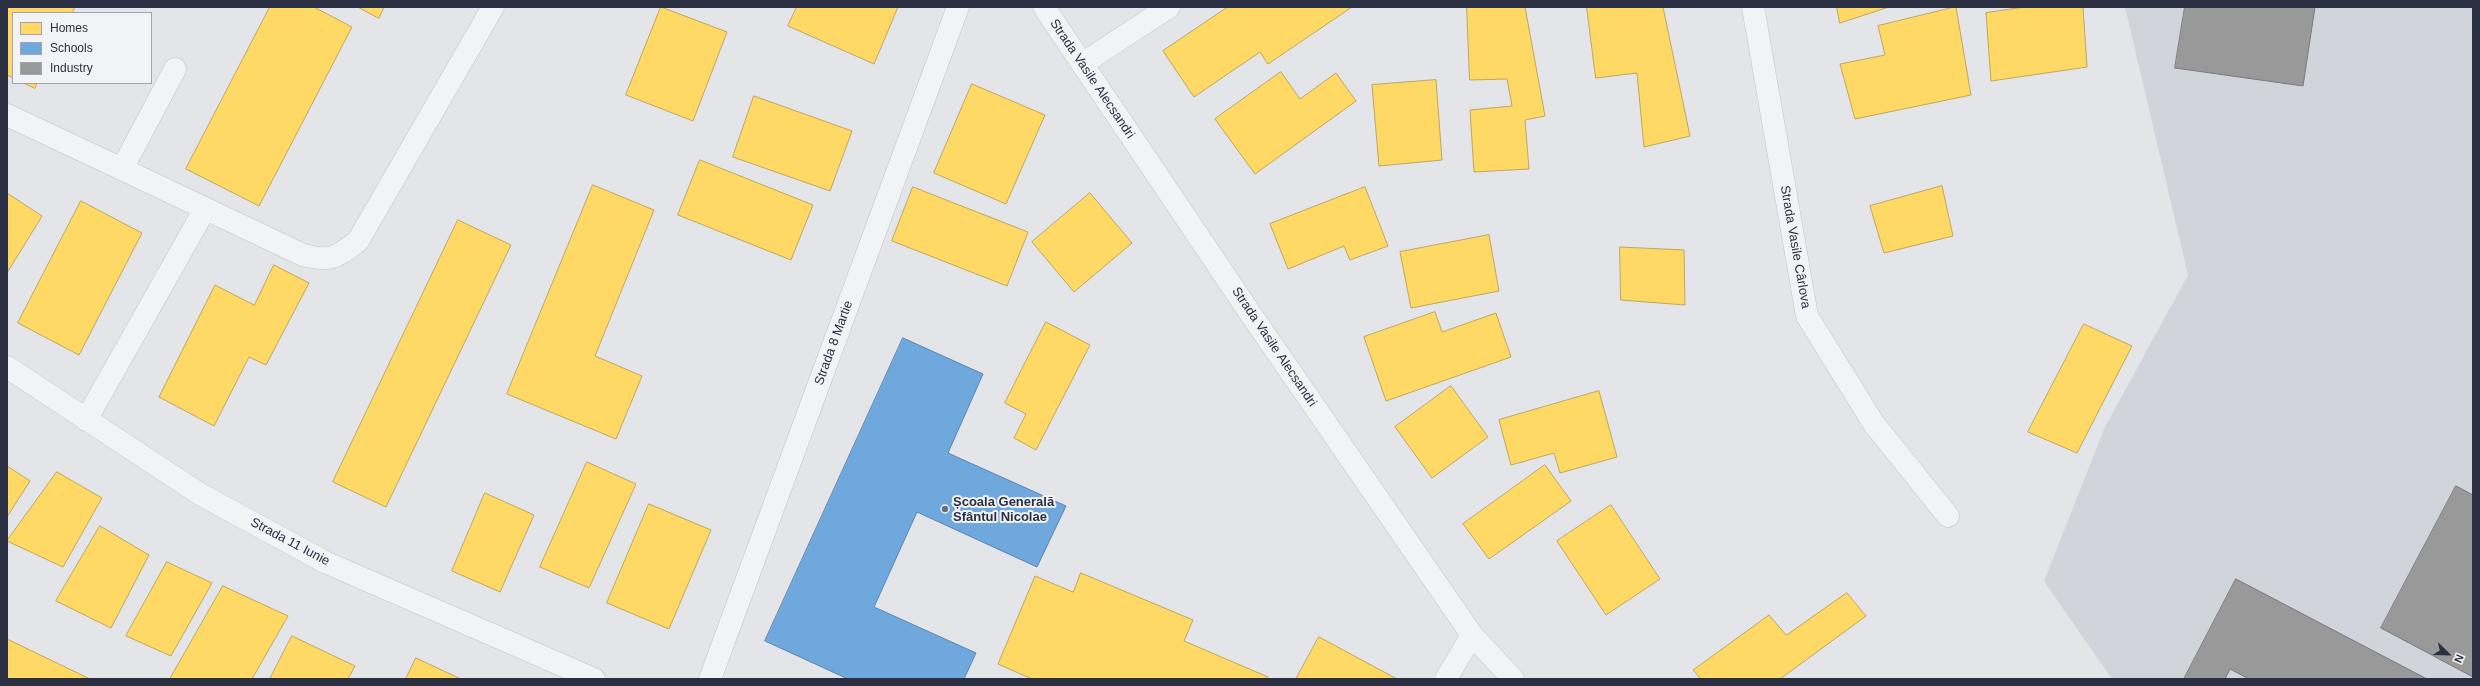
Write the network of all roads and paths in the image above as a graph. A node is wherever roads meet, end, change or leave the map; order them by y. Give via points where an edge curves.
1 (493, 7) edge
2 (958, 7) edge
3 (1044, 7) edge
4 (1169, 7) edge
5 (1752, 7) edge
6 (1082, 64) junction
7 (175, 69) dead end
8 (7, 115) edge
9 (122, 169) junction
10 (205, 209) junction
11 (7, 367) edge
12 (86, 420) junction
13 (1948, 516) dead end
14 (1472, 635) junction
15 (594, 679) edge
16 (710, 679) edge
17 (1446, 679) edge
18 (1513, 679) edge

1 - 10 street via 358,241 342,253 324,260 303,254
2 - 16 street, Strada 8 Martie
3 - 6 street, Strada Vasile Alecsandri
4 - 6 street
5 - 13 street, Strada Vasile Cârlova via 1807,316 1874,424
6 - 14 street, Strada Vasile Alecsandri
7 - 9 street
8 - 9 street
9 - 10 street
10 - 12 street
11 - 12 street, Strada 11 Iunie
12 - 15 street, Strada 11 Iunie via 200,494 325,562
14 - 17 street
14 - 18 street, Strada Vasile Alecsandri

